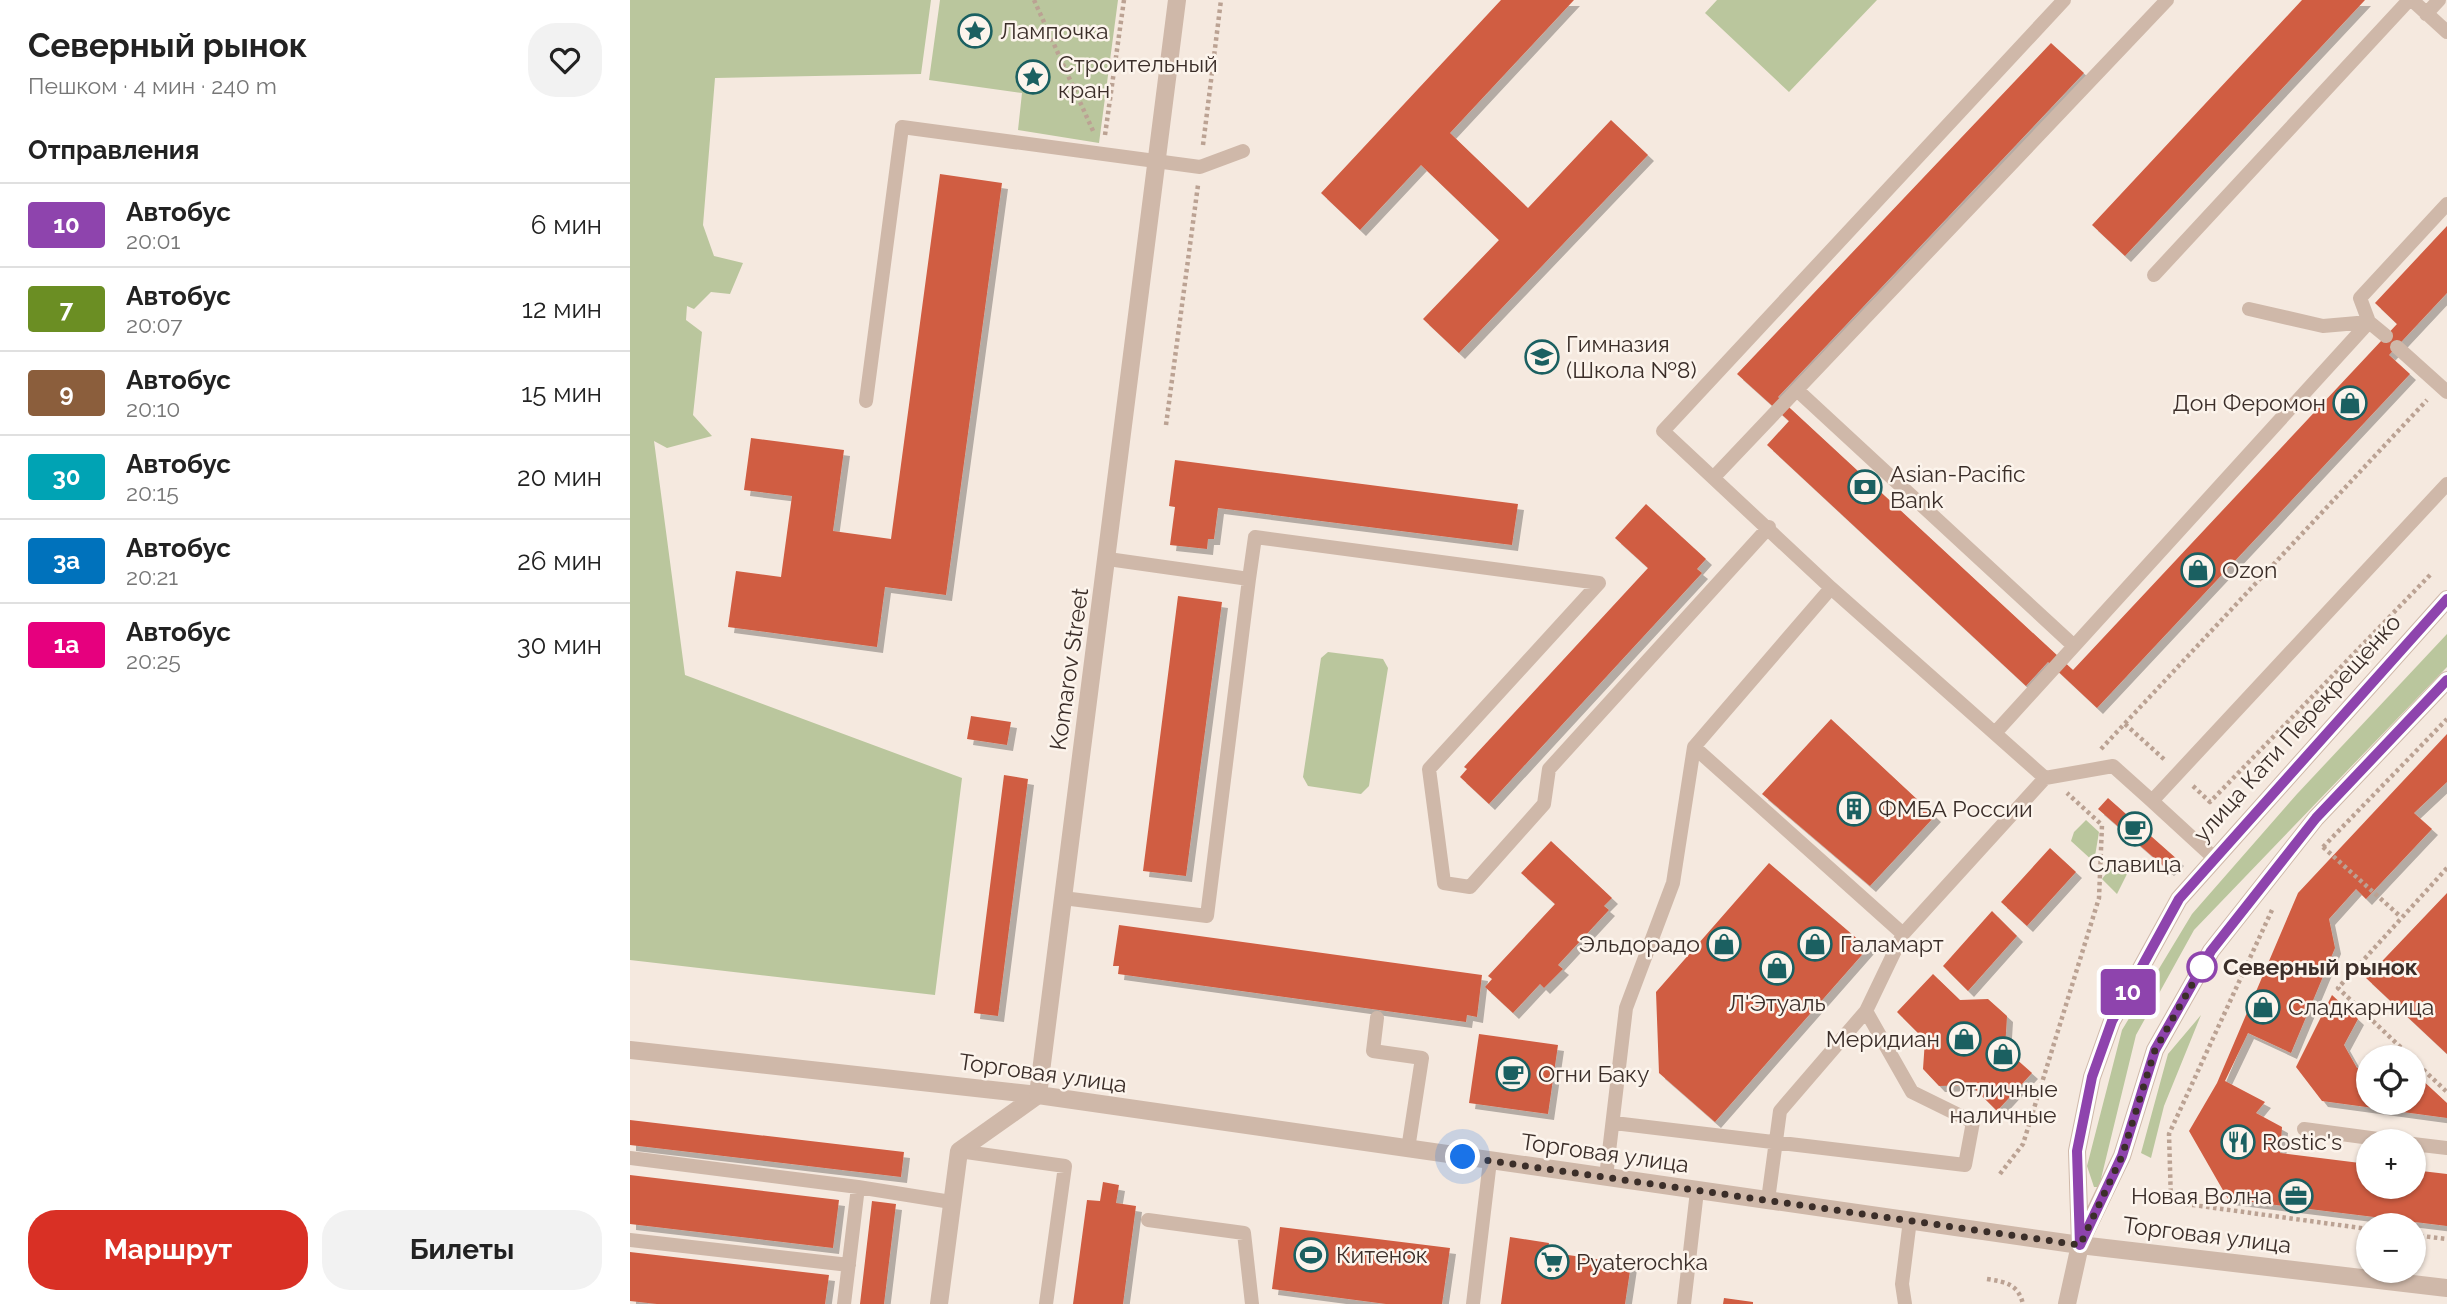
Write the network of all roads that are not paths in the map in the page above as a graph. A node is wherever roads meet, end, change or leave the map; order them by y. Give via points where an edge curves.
1 (1177, 0) edge
2 (2064, 0) edge
3 (2167, 0) edge
4 (2410, 0) edge
5 (2439, 0) edge
6 (2426, 14) junction
7 (2447, 32) edge
8 (1243, 151) dead end
9 (1157, 161) junction
10 (2447, 204) edge
11 (2154, 275) dead end
12 (2249, 309) dead end
13 (2369, 322) junction
14 (2386, 336) dead end
15 (2397, 347) dead end
16 (2443, 389) edge
17 (1797, 390) junction
18 (866, 401) dead end
19 (1714, 477) junction
20 (2447, 484) edge
21 (1769, 527) junction
22 (1108, 559) junction
23 (1250, 579) junction
24 (1831, 588) junction
25 (2447, 599) edge
26 (2074, 646) junction
27 (2447, 680) edge
28 (1995, 733) junction
29 (1694, 747) junction
30 (2045, 778) junction
31 (2152, 802) junction
32 (2213, 857) junction
33 (1063, 898) junction
34 (1903, 934) junction
35 (1866, 1012) junction
36 (1377, 1018) dead end
37 (630, 1050) edge
38 (1038, 1095) junction
39 (1614, 1123) junction
40 (2304, 1129) dead end
41 (2356, 1136) edge
42 (1776, 1143) junction
43 (2426, 1146) edge
44 (1408, 1149) junction
45 (2447, 1149) edge
46 (959, 1151) junction
47 (630, 1158) edge
48 (1490, 1161) junction
49 (1605, 1177) junction
50 (858, 1186) junction
51 (1697, 1191) junction
52 (1768, 1200) junction
53 (951, 1202) junction
54 (1147, 1220) dead end
55 (1910, 1220) junction
56 (630, 1240) edge
57 (2080, 1245) junction
58 (849, 1265) junction
59 (2447, 1288) edge
60 (844, 1304) edge
61 (939, 1304) edge
62 (1046, 1304) edge
63 (1252, 1304) edge
64 (1473, 1304) edge
65 (1684, 1304) edge
66 (1905, 1304) edge
67 (2067, 1304) edge

1 - 9 street, Komarov Street
2 - 19 lane via 1664,431
3 - 17 lane
4 - 6 lane
4 - 11 lane
5 - 6 lane
6 - 7 lane
8 - 9 lane via 1200,167
9 - 18 lane via 902,127
9 - 22 street, Komarov Street
10 - 13 lane via 2360,298
12 - 13 lane via 2323,326
13 - 14 lane
13 - 26 lane
15 - 16 lane
17 - 19 lane
17 - 26 lane
19 - 21 lane
20 - 31 lane
21 - 23 lane via 1549,769 1544,804 1470,887 1444,883 1429,769 1599,583 1255,537
21 - 24 lane
22 - 23 lane
22 - 33 street, Komarov Street
23 - 33 lane via 1207,916
24 - 28 lane
24 - 29 lane
25 - 32 street, улица Кати Перекрещенко
26 - 28 lane
27 - 57 street, улица Кати Перекрещенко via 2316,818 2211,951 2155,1050 2122,1156
28 - 30 lane
29 - 34 lane
29 - 39 lane via 1673,883 1626,1008
30 - 31 lane via 2113,766
30 - 34 lane
31 - 32 lane
32 - 57 street, улица Кати Перекрещенко via 2179,899 2124,997 2092,1077 2077,1151
33 - 38 street, Komarov Street
34 - 35 lane
35 - 42 lane via 1780,1111
35 - 42 lane via 1912,1092 1973,1122 1965,1165
36 - 44 lane via 1373,1051 1422,1058
37 - 38 street, Торговая улица
38 - 44 street, Торговая улица
38 - 46 street
39 - 42 lane
39 - 49 lane
40 - 41 lane
42 - 52 lane
43 - 45 lane
44 - 48 street, Торговая улица
46 - 53 street
46 - 62 lane via 1065,1166
47 - 50 lane
48 - 49 street, Торговая улица
48 - 64 lane
49 - 51 street, Торговая улица
50 - 53 lane
50 - 58 lane
51 - 52 street, Торговая улица
51 - 65 lane
52 - 55 street, Торговая улица
53 - 61 street
54 - 63 lane via 1244,1233
55 - 57 street, Торговая улица
55 - 66 lane via 1902,1284
56 - 58 lane
57 - 59 street, Торговая улица
57 - 67 street, улица Кати Перекрещенко
58 - 60 lane

